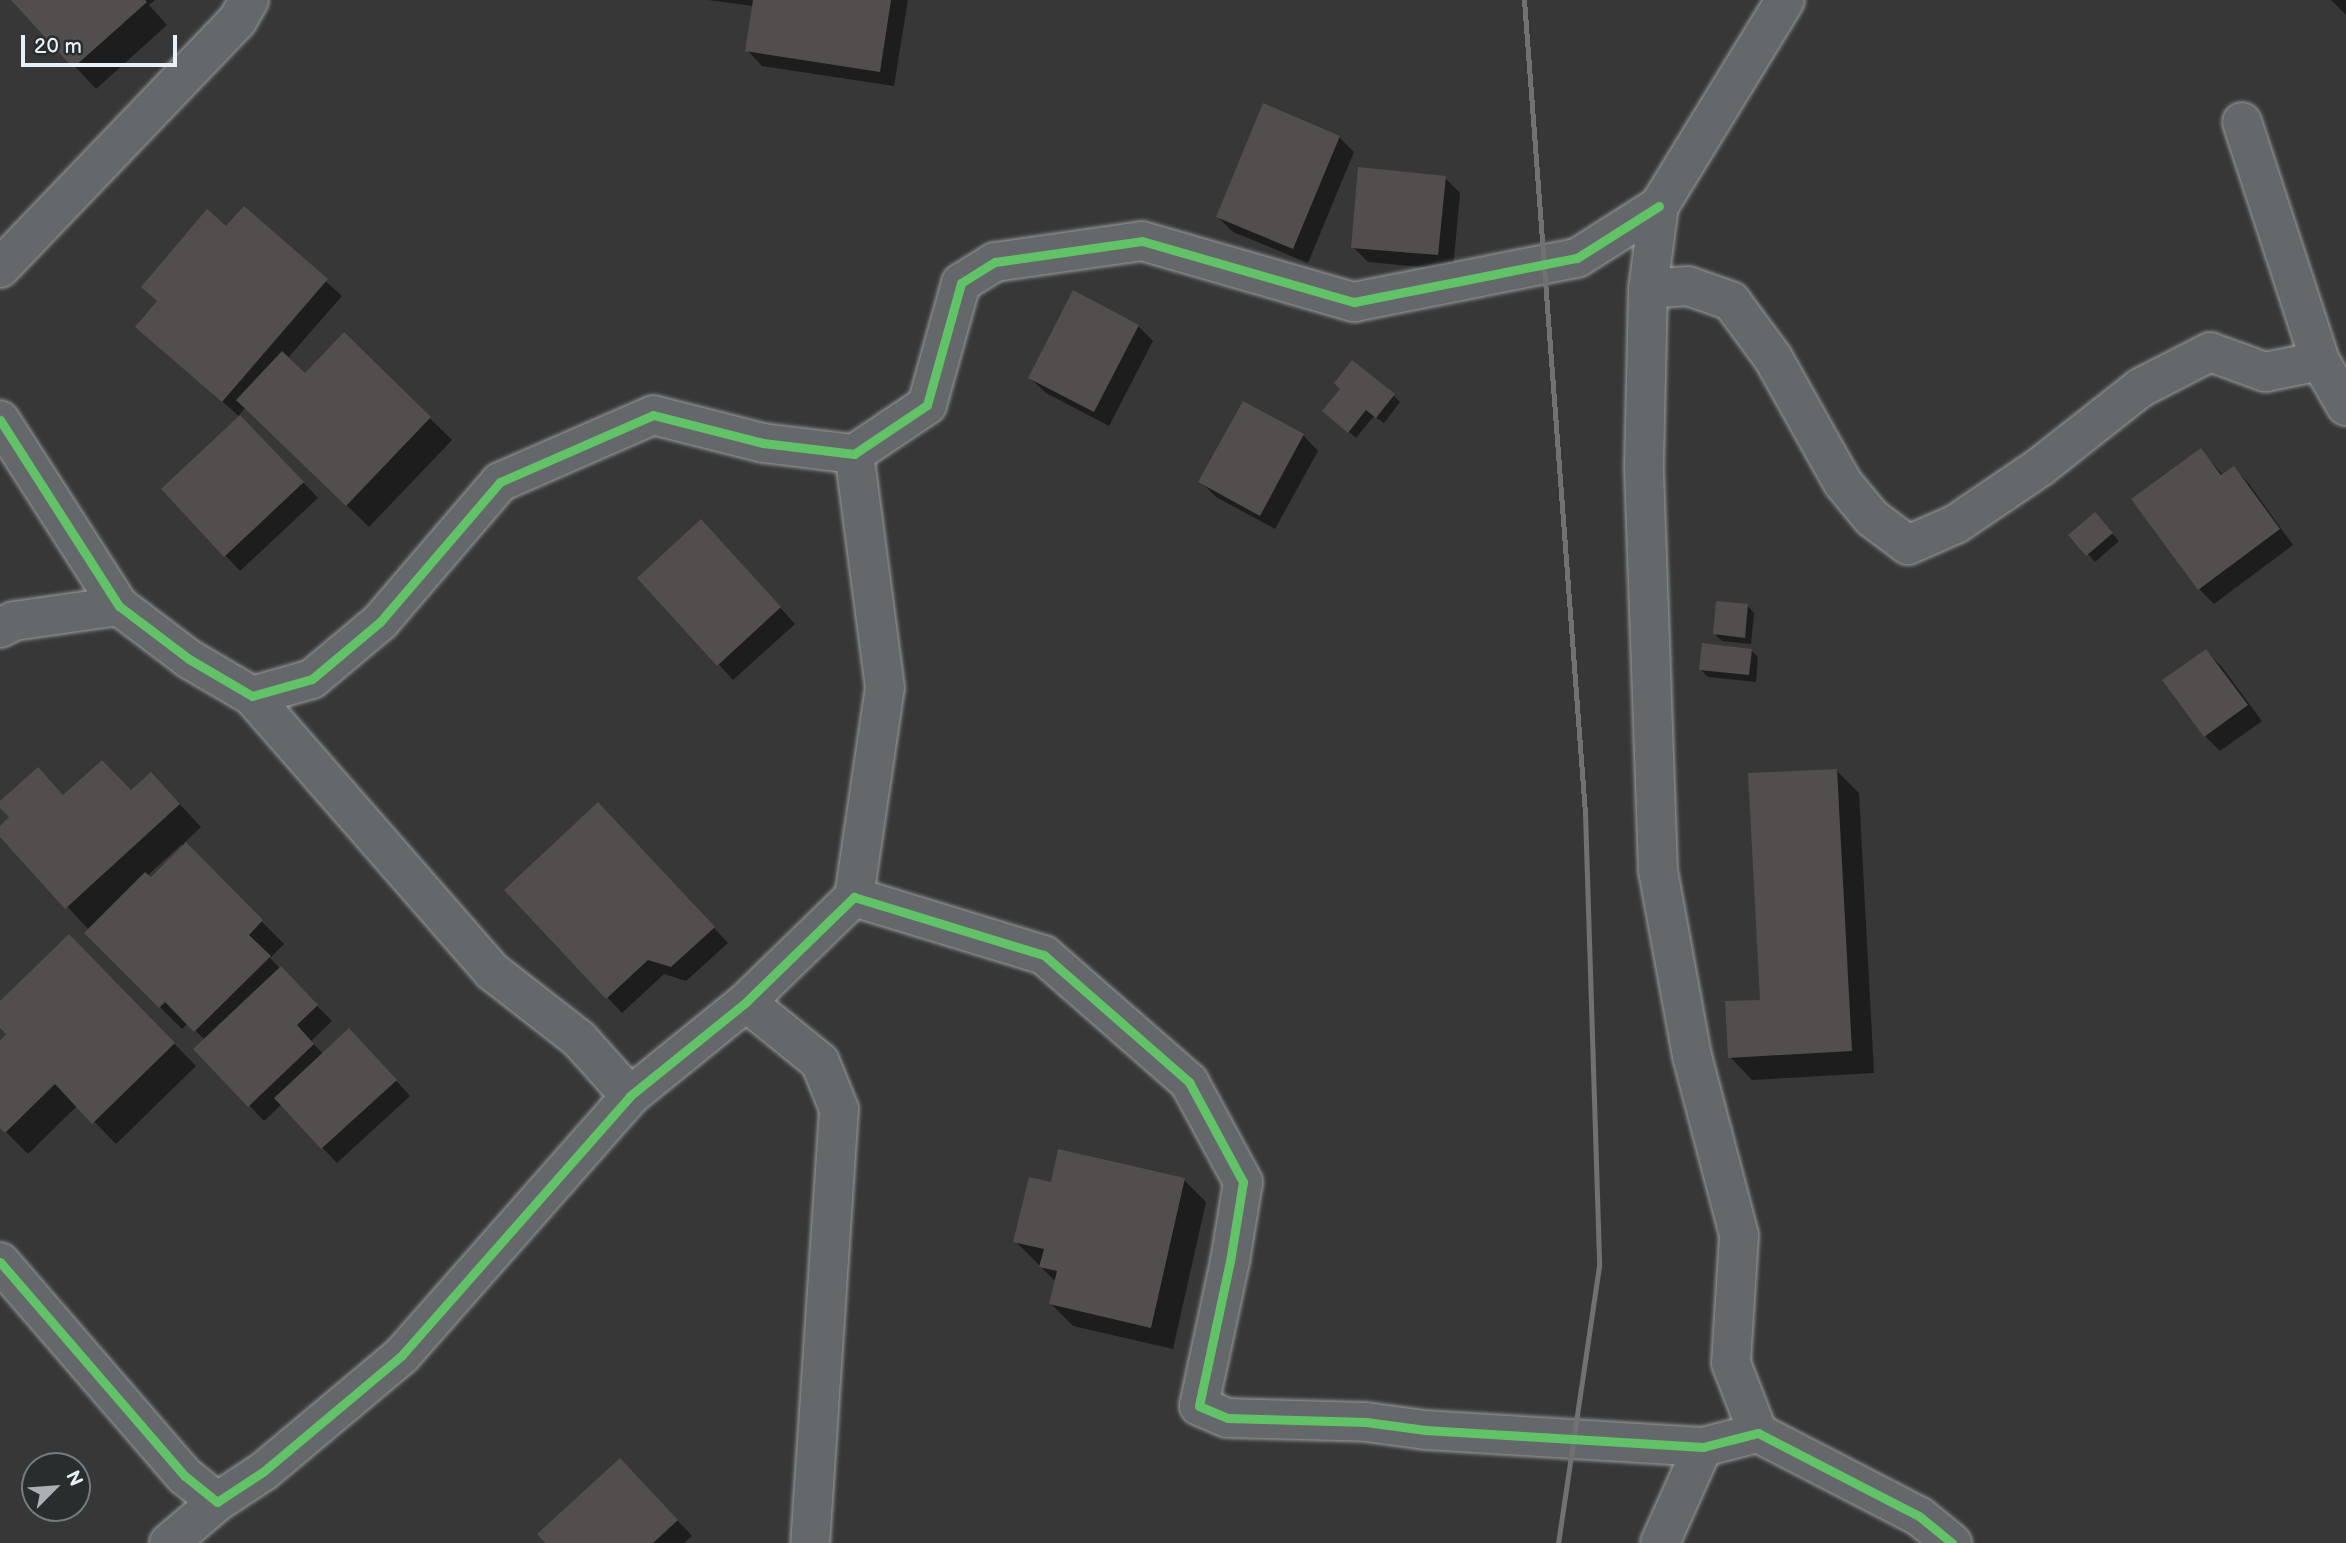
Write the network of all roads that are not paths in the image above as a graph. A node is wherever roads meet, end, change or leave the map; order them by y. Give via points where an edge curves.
1 (249, 0) edge
2 (1785, 0) edge
3 (2242, 122) dead end
4 (1659, 206) junction
5 (0, 268) edge
6 (1648, 289) junction
7 (2320, 361) junction
8 (2346, 406) edge
9 (0, 420) edge
10 (854, 454) junction
11 (118, 606) junction
12 (0, 628) edge
13 (252, 696) junction
14 (853, 897) junction
15 (746, 1002) junction
16 (630, 1096) junction
17 (0, 1262) edge
18 (1758, 1433) junction
19 (1703, 1447) junction
20 (218, 1502) junction
21 (169, 1543) edge
22 (810, 1543) edge
23 (1660, 1543) edge
24 (1952, 1543) edge

1 - 5 street via 237,21
2 - 4 street
3 - 7 street
4 - 6 street
4 - 10 street via 1577,258 1354,302 1142,241 995,262 961,283 927,405
6 - 7 street via 1688,286 1731,301 1773,358 1843,483 1872,518 1908,545 1956,524 2040,467 2140,388 2210,352 2265,372
6 - 18 street via 1644,466 1658,870 1692,1056 1740,1235 1731,1363
7 - 8 street
9 - 11 street
10 - 13 street via 763,443 653,415 500,482 380,622 312,679
10 - 14 street via 885,688
11 - 12 street via 14,621
11 - 13 street via 189,659
13 - 16 street via 493,972 579,1039
14 - 15 street
14 - 19 street via 1044,955 1189,1082 1243,1182 1199,1406 1227,1418 1366,1422 1425,1430
15 - 16 street
15 - 22 street via 820,1062 839,1109
16 - 20 street via 402,1355 264,1471
17 - 20 street via 185,1476
18 - 19 street
18 - 24 street via 1919,1516
19 - 23 street
20 - 21 street

